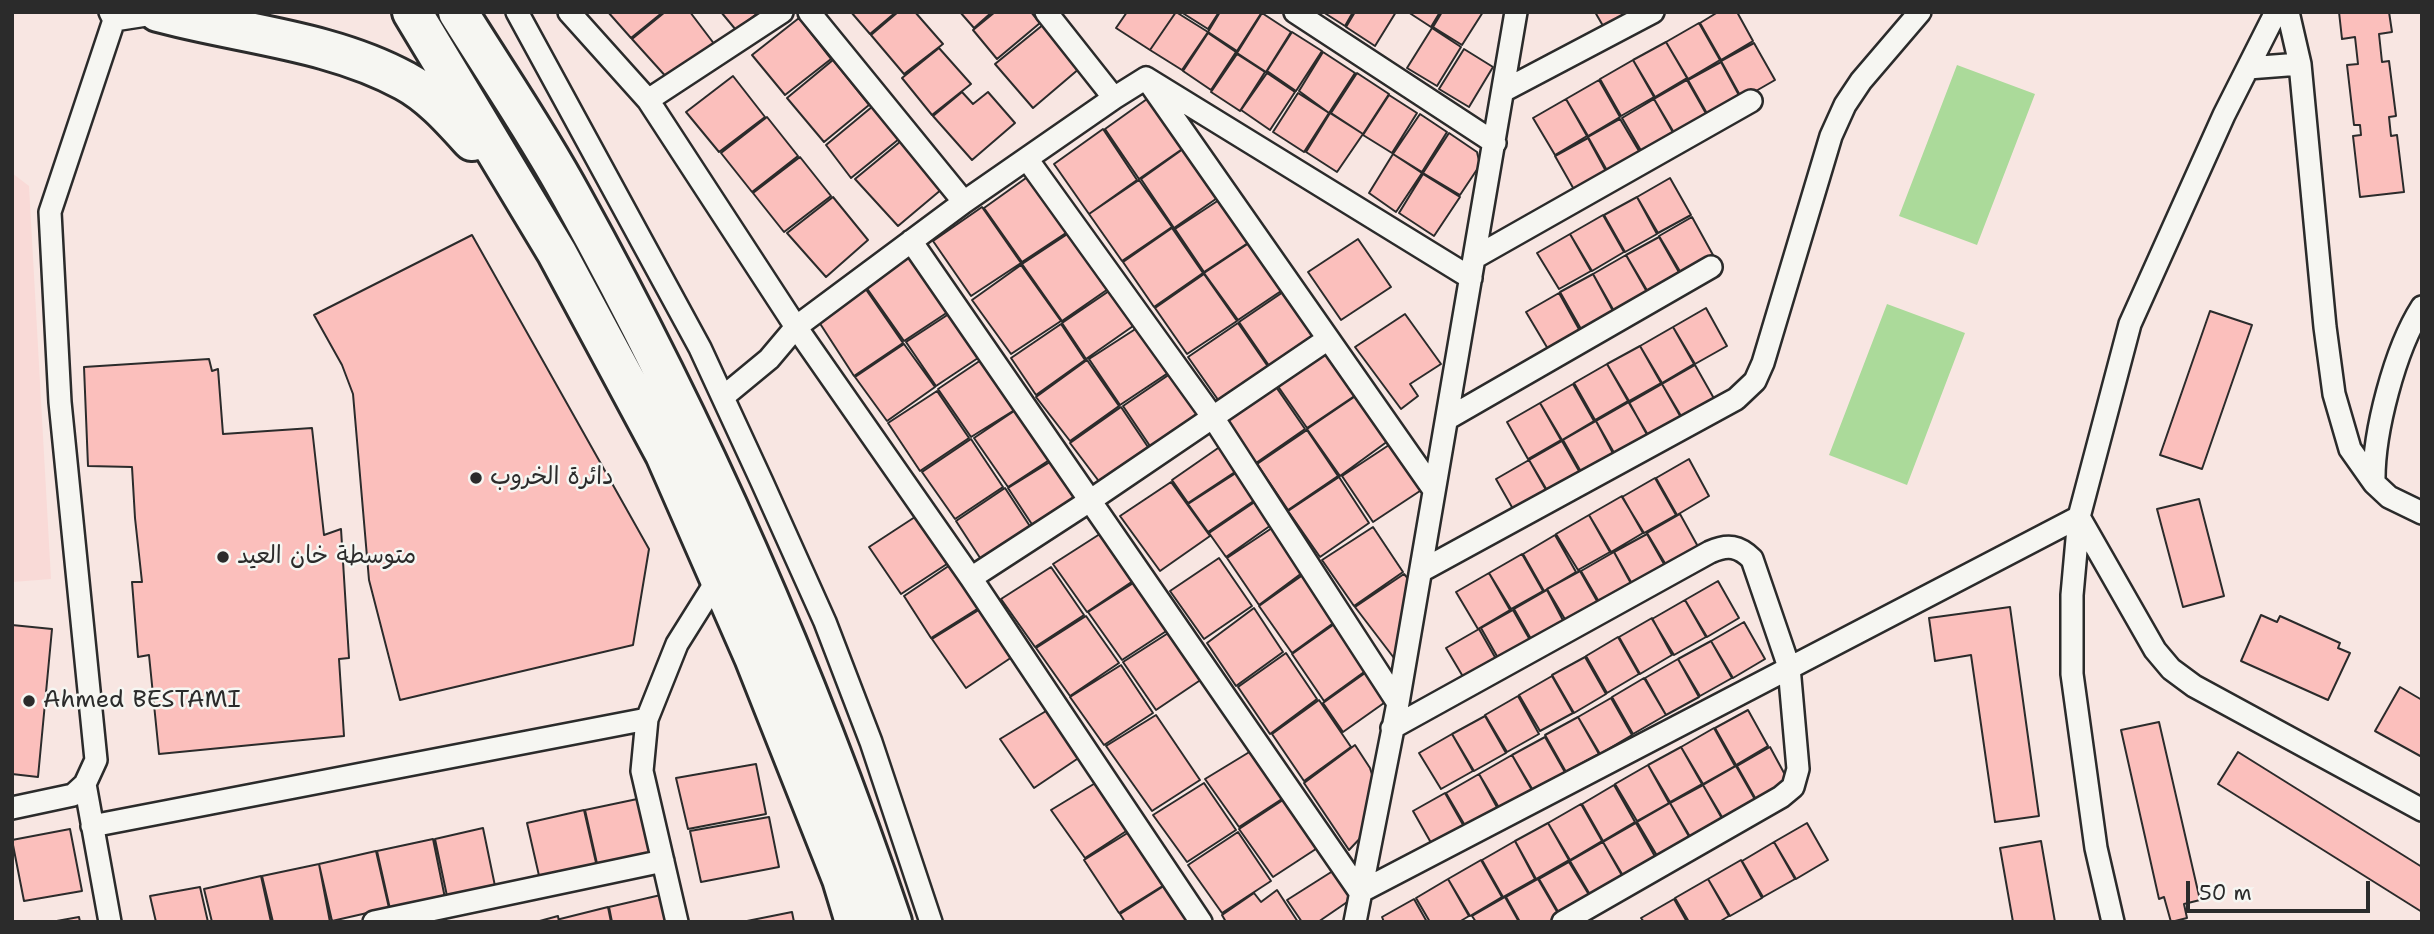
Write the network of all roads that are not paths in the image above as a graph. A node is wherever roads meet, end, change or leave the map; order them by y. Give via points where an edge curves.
1 (412, 12) edge
2 (458, 12) edge
3 (517, 12) edge
4 (569, 12) edge
5 (782, 12) edge
6 (809, 12) edge
7 (1046, 12) edge
8 (1295, 12) edge
9 (1516, 12) edge
10 (1653, 12) edge
11 (1920, 12) edge
12 (2276, 12) edge
13 (2288, 12) edge
14 (158, 13) edge
15 (112, 16) edge
16 (2300, 64) junction
17 (2248, 68) junction
18 (1146, 78) junction
19 (1505, 90) junction
20 (1114, 98) junction
21 (648, 100) junction
22 (1751, 101) dead end
23 (1495, 143) junction
24 (1027, 159) junction
25 (525, 200) junction
26 (964, 202) junction
27 (911, 241) junction
28 (1472, 268) junction
29 (1711, 268) dead end
30 (2422, 307) edge
31 (796, 327) junction
32 (1328, 339) junction
33 (723, 397) junction
34 (1212, 416) junction
35 (1447, 419) junction
36 (2374, 483) junction
37 (1434, 490) junction
38 (1091, 500) junction
39 (2422, 513) edge
40 (2079, 517) junction
41 (1421, 571) junction
42 (719, 577) junction
43 (971, 578) junction
44 (1789, 667) junction
45 (1398, 703) junction
46 (647, 719) junction
47 (1392, 728) junction
48 (85, 784) junction
49 (12, 808) edge
50 (2422, 810) edge
51 (92, 825) junction
52 (663, 862) junction
53 (1360, 892) junction
54 (110, 922) edge
55 (374, 922) edge
56 (677, 922) edge
57 (855, 922) edge
58 (892, 922) edge
59 (931, 922) edge
60 (1201, 922) edge
61 (1355, 922) edge
62 (1563, 922) edge
63 (2113, 922) edge

1 - 25 highway
2 - 58 highway via 571,195 683,407 789,646
3 - 33 street
4 - 21 street
5 - 21 street
6 - 26 street
7 - 20 street
8 - 23 street
9 - 19 street
10 - 19 street
11 - 41 street via 1861,81 1831,136 1755,381 1737,399
12 - 17 street
13 - 16 street
14 - 15 street
14 - 25 highway via 307,46 406,81 442,108
15 - 48 street via 50,212 60,402 96,760
16 - 17 street
16 - 36 street via 2334,394 2350,449
17 - 40 street via 2130,324
18 - 20 street
18 - 28 street
18 - 32 street
19 - 23 street
20 - 24 street
21 - 31 street
22 - 28 street
23 - 28 street
24 - 26 street
24 - 34 street
25 - 42 highway via 665,454
26 - 27 street
27 - 31 street
27 - 38 street
28 - 35 street
29 - 35 street
30 - 36 street via 2399,353 2377,440
31 - 33 street via 769,359
31 - 43 street
32 - 34 street
32 - 37 street
33 - 59 street via 825,622 871,741
34 - 38 street
34 - 45 street
35 - 37 street
36 - 39 street via 2389,497
37 - 41 street
38 - 43 street
38 - 53 street
40 - 44 street
40 - 50 street via 2155,650 2171,669 2194,686
40 - 63 street via 2072,595 2072,674 2096,848
41 - 45 street
42 - 46 street via 677,644
42 - 57 highway via 842,879
43 - 60 street
44 - 47 street via 1752,559 1741,549 1723,546
44 - 53 street
44 - 62 street via 1798,769 1793,787
45 - 47 street
46 - 51 street
46 - 52 street via 642,771
47 - 53 street
48 - 49 street via 73,795
48 - 51 street
51 - 54 street
52 - 55 street
52 - 56 street
53 - 61 street

